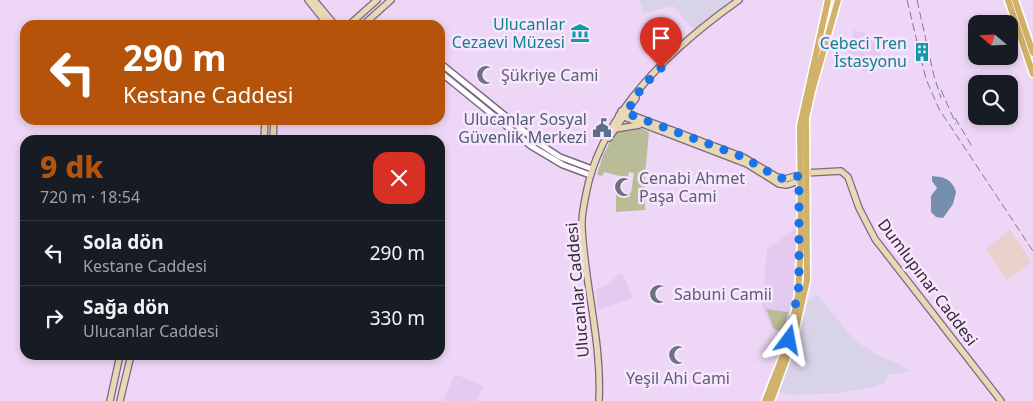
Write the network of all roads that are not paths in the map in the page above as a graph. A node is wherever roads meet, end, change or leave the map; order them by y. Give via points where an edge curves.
1 (308, 0) edge
2 (314, 0) edge
3 (377, 0) edge
4 (391, 0) edge
5 (739, 0) edge
6 (828, 0) edge
7 (838, 0) edge
8 (1008, 0) edge
9 (1015, 0) edge
10 (324, 20) edge
11 (331, 20) edge
12 (355, 20) edge
13 (369, 20) edge
14 (1027, 38) edge
15 (1033, 53) edge
16 (445, 67) edge
17 (1033, 74) edge
18 (445, 76) edge
19 (622, 114) junction
20 (644, 126) junction
21 (614, 129) junction
22 (600, 149) junction
23 (592, 169) junction
24 (590, 175) junction
25 (802, 177) junction
26 (119, 360) edge
27 (130, 360) edge
28 (110, 401) edge
29 (120, 401) edge
30 (599, 401) edge
31 (765, 401) edge
32 (771, 401) edge
33 (1001, 401) edge

1 - 10 main road
2 - 11 main road
3 - 12 main road
4 - 13 main road
5 - 19 main road, Ulucanlar Caddesi via 691,39 642,87
6 - 25 main road via 801,117
7 - 25 main road via 809,104
8 - 14 main road
9 - 14 main road
14 - 15 main road
14 - 17 main road
16 - 23 street via 540,144 560,157
18 - 24 street via 530,146 563,165
19 - 20 main road
19 - 21 main road, Ulucanlar Caddesi
19 - 22 main road, Ulucanlar Caddesi
19 - 25 main road via 743,157 777,177
20 - 21 main road
20 - 25 main road via 746,164 779,184 787,185
21 - 22 main road, Ulucanlar Caddesi
22 - 23 main road, Ulucanlar Caddesi
23 - 24 main road, Ulucanlar Caddesi
24 - 30 main road, Ulucanlar Caddesi via 582,228 595,331
25 - 31 main road via 798,295 789,340
25 - 32 main road via 807,280 793,341
25 - 33 main road, Dumlupınar Caddesi via 816,170 840,171 848,177 873,236
26 - 28 main road
27 - 29 main road

